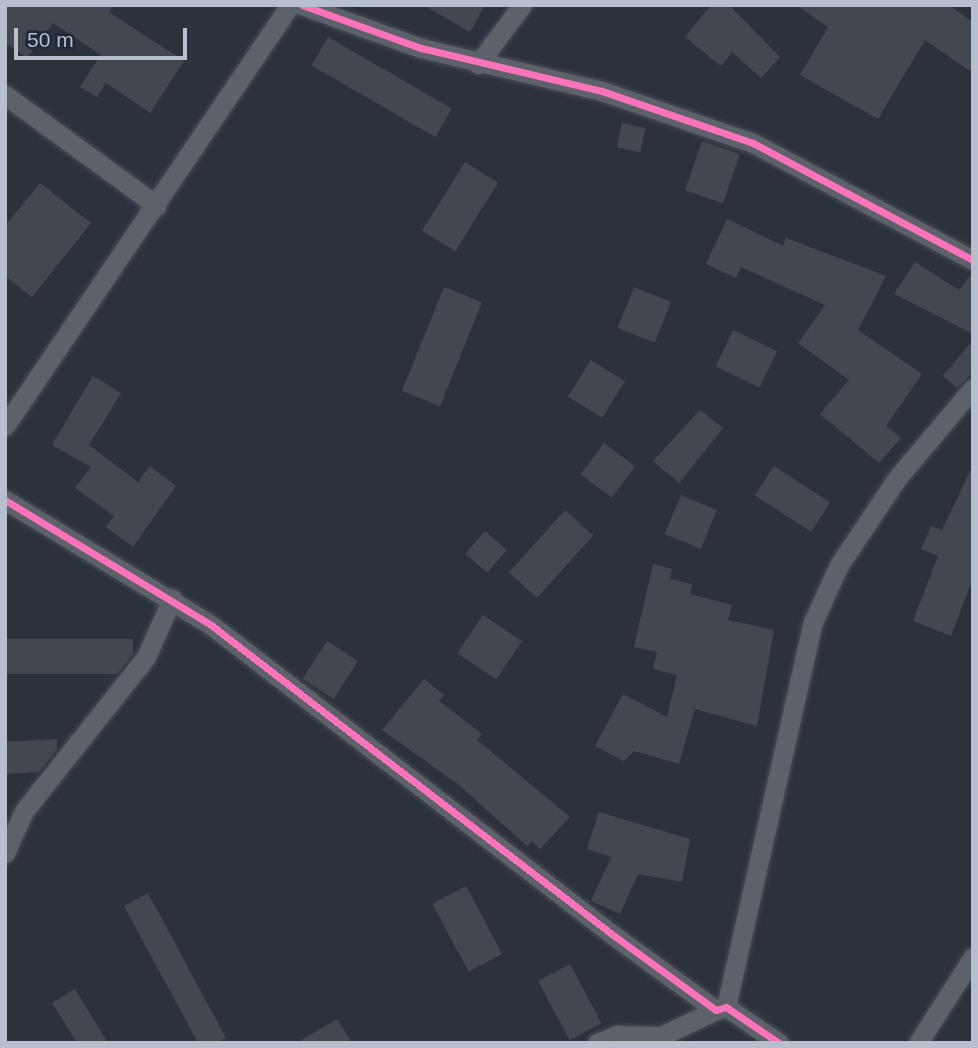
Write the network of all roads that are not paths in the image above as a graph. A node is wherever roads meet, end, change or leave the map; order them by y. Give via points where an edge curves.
1 (290, 5) edge
2 (302, 5) edge
3 (522, 5) edge
4 (478, 64) junction
5 (5, 95) edge
6 (157, 206) junction
7 (973, 260) edge
8 (973, 388) edge
9 (5, 426) edge
10 (5, 500) edge
11 (172, 599) junction
12 (5, 853) edge
13 (972, 962) edge
14 (721, 1008) junction
15 (597, 1043) edge
16 (779, 1043) edge
17 (918, 1043) edge

1 - 6 street
2 - 4 street
3 - 4 street
4 - 7 street via 602,91 753,143
5 - 6 street
6 - 9 street
8 - 14 street via 898,477 839,565 813,622
10 - 11 street
11 - 12 street via 146,657 24,811
11 - 14 street
13 - 17 street
14 - 15 street via 661,1036 617,1035
14 - 16 street

